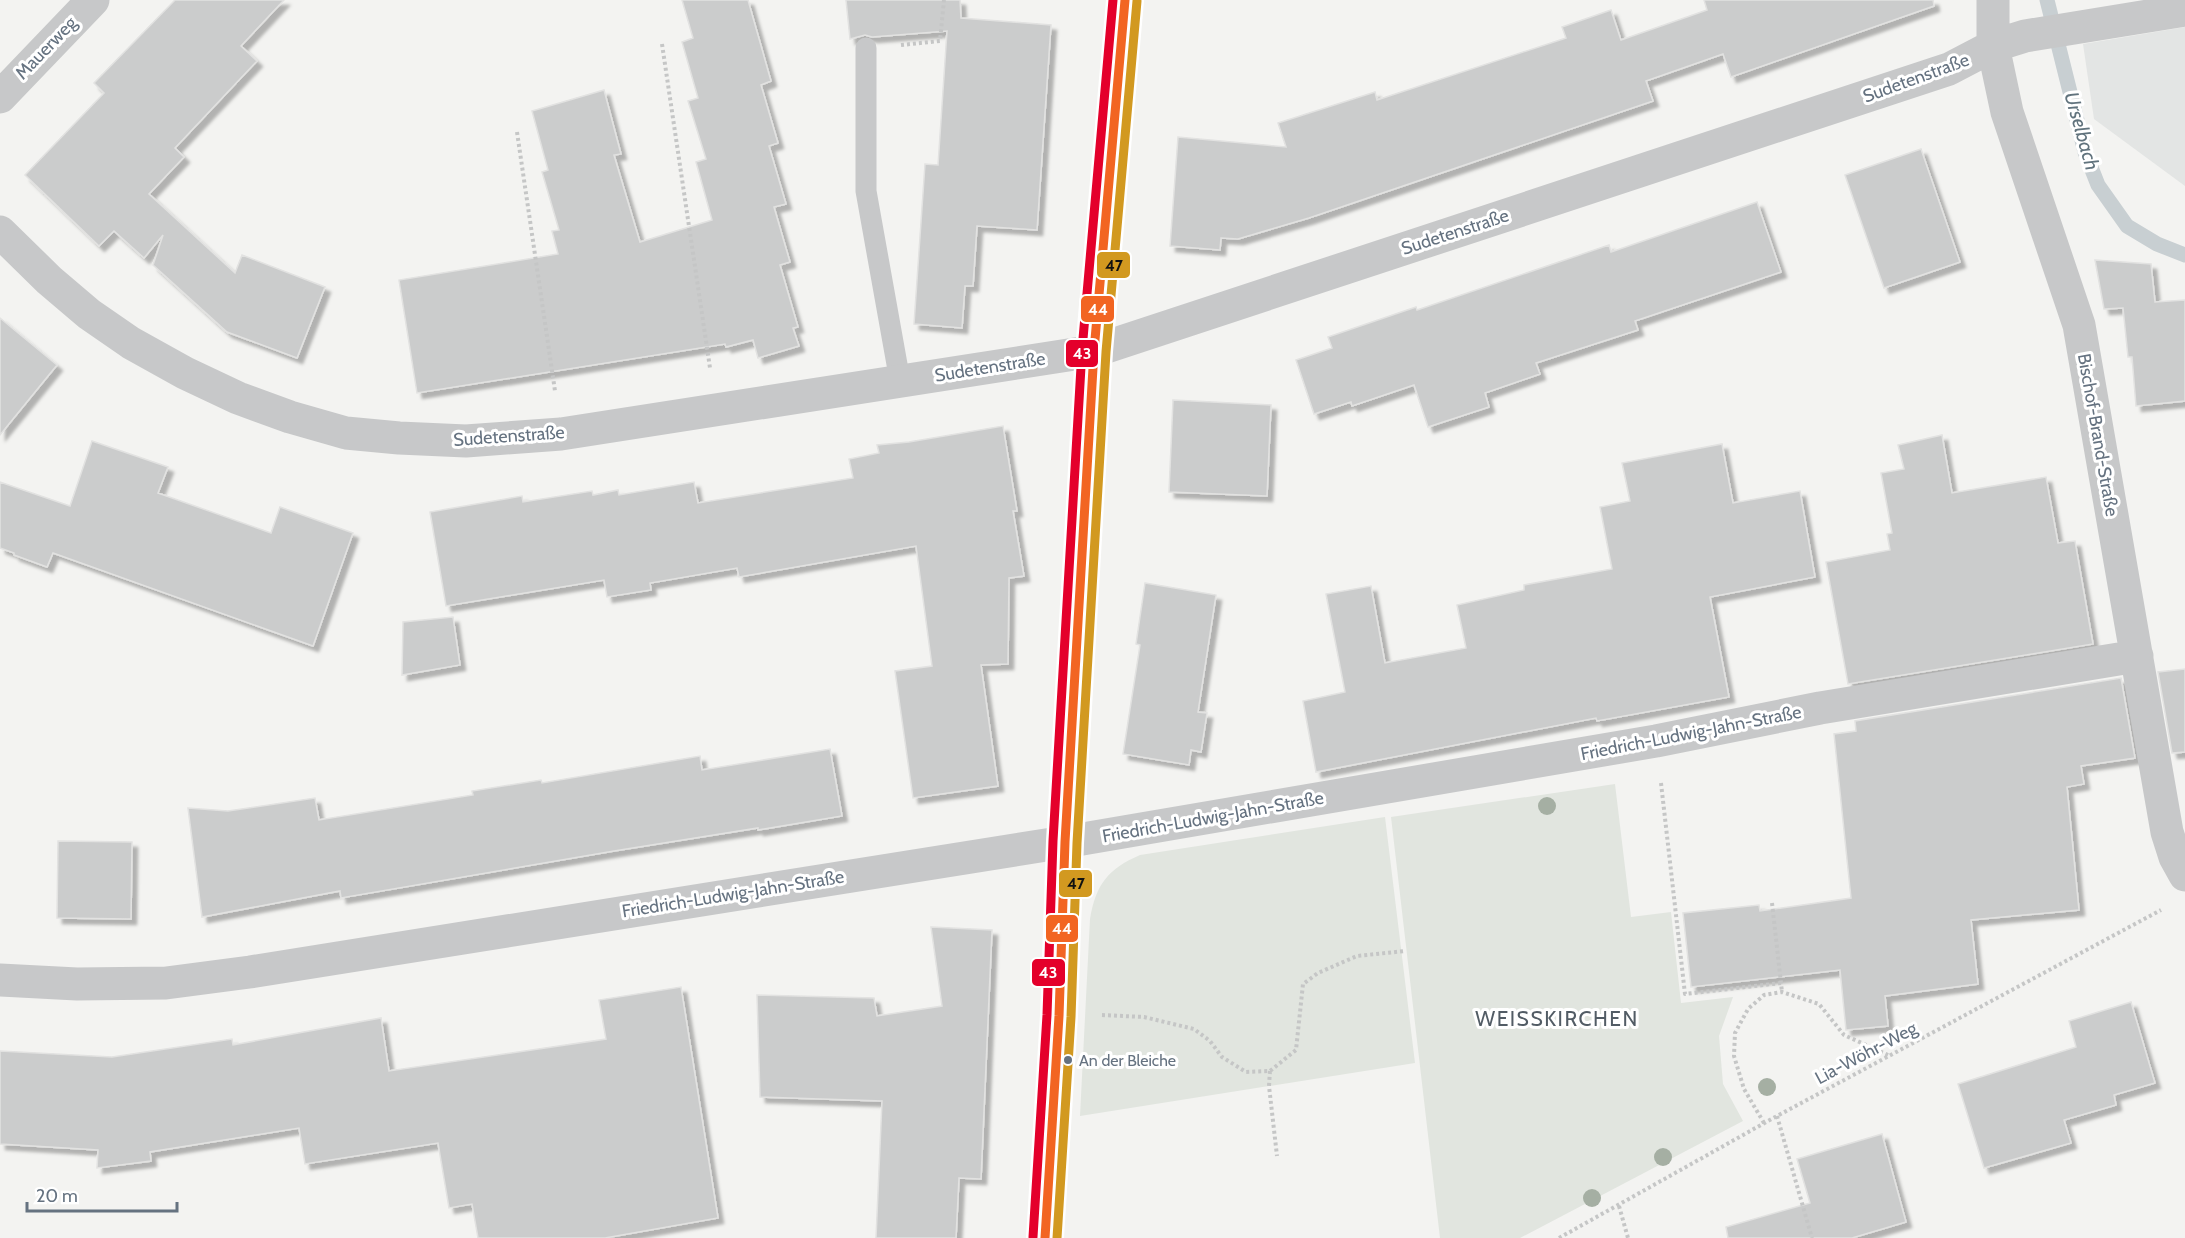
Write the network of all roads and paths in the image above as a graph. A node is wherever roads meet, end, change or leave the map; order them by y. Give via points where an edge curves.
1 (93, 0) edge
2 (944, 0) edge
3 (1125, 0) edge
4 (1993, 0) edge
5 (2185, 10) edge
6 (662, 44) dead end
7 (1994, 46) junction
8 (866, 48) joint
9 (0, 97) edge
10 (517, 132) dead end
11 (0, 232) edge
12 (1094, 351) junction
13 (900, 381) junction
14 (717, 410) junction
15 (561, 434) junction
16 (2137, 656) junction
17 (1656, 741) junction
18 (1065, 842) junction
19 (2185, 875) edge
20 (1772, 903) dead end
21 (2166, 908) dead end
22 (1406, 951) dead end
23 (0, 980) edge
24 (1781, 983) junction
25 (1782, 992) junction
26 (1059, 1016) junction
27 (1888, 1056) junction
28 (1270, 1071) junction
29 (1777, 1116) junction
30 (1764, 1124) junction
31 (1277, 1156) dead end
32 (1619, 1206) junction
33 (1045, 1238) edge
34 (1559, 1238) edge
35 (1628, 1238) edge
36 (1812, 1238) edge

1 - 9 street, Mauerweg
2 - 8 path via 940,41
3 - 12 street
4 - 7 street, Bischof-Brand-Straße
5 - 7 street, Sudetenstraße via 2025,36
6 - 14 path
7 - 12 street, Sudetenstraße via 1950,69
7 - 16 street, Bischof-Brand-Straße via 2007,112 2079,325
8 - 13 lane via 866,191
10 - 15 path
11 - 15 street, Sudetenstraße via 89,314 131,343 184,373 290,417 346,433 399,438 466,441
12 - 13 street, Sudetenstraße
12 - 18 street
13 - 14 street, Sudetenstraße
14 - 15 street, Sudetenstraße
16 - 17 street, Friedrich-Ludwig-Jahn-Straße via 1821,708
16 - 19 street, Bischof-Brand-Straße via 2167,832
17 - 18 street, Friedrich-Ludwig-Jahn-Straße
17 - 24 path via 1685,994
18 - 23 street, Friedrich-Ludwig-Jahn-Straße via 166,983
18 - 26 street
20 - 24 path
21 - 27 path, Lia-Wöhr-Weg
22 - 28 path via 1357,956 1303,984 1296,1050
24 - 25 path
25 - 27 path via 1819,1004 1844,1035
25 - 30 path via 1764,995 1748,1010 1735,1033 1734,1056 1744,1089
26 - 28 path via 1144,1017 1194,1029 1222,1057 1246,1072
26 - 33 street
27 - 29 path, Lia-Wöhr-Weg
28 - 31 path
29 - 30 path, Lia-Wöhr-Weg
29 - 36 path
30 - 32 path, Lia-Wöhr-Weg
32 - 34 path, Lia-Wöhr-Weg
32 - 35 path

